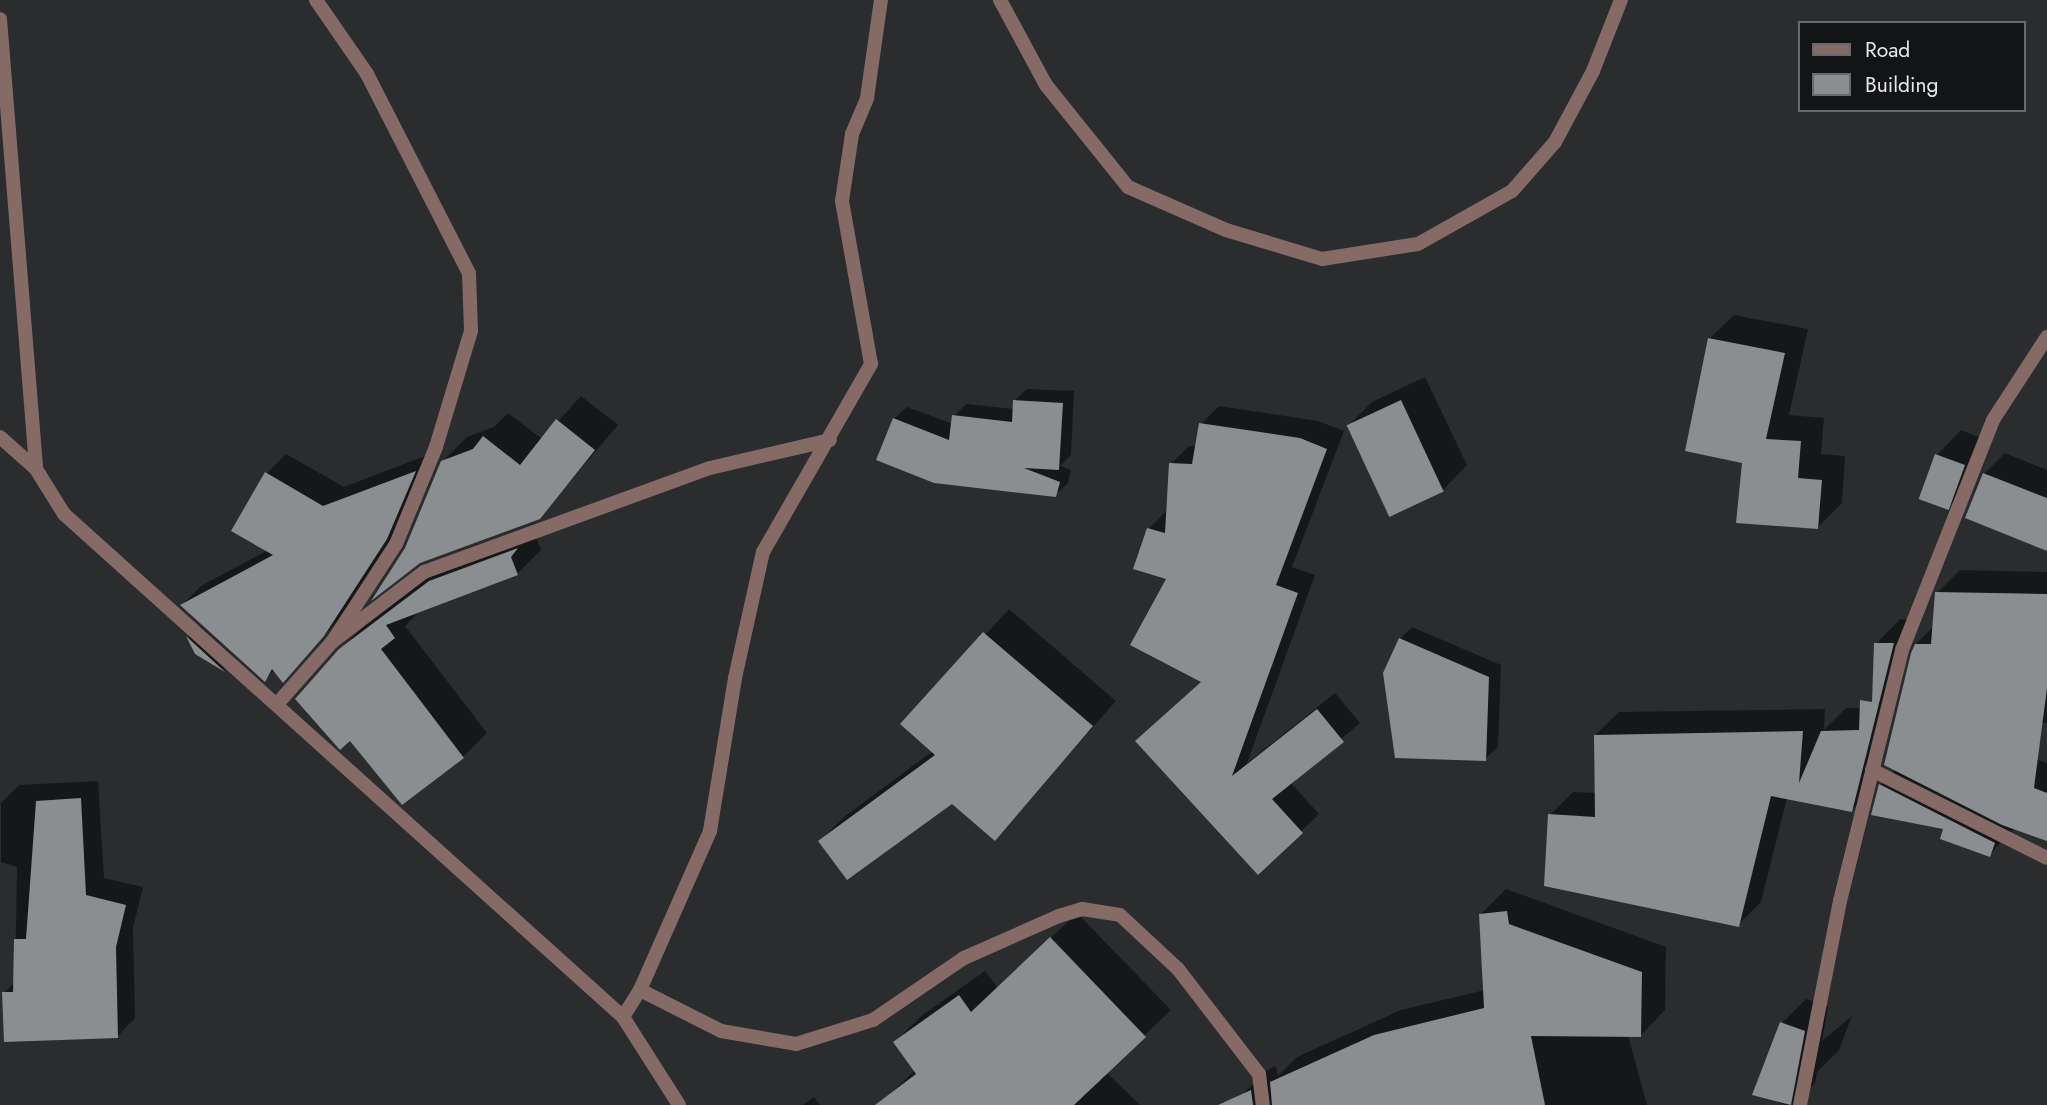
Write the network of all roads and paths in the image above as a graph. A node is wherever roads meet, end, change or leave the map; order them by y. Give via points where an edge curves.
1 (316, 0) edge
2 (881, 0) edge
3 (1000, 0) edge
4 (1621, 0) edge
5 (0, 19) edge
6 (2047, 337) edge
7 (0, 437) edge
8 (830, 440) junction
9 (36, 469) junction
10 (332, 642) junction
11 (278, 703) junction
12 (1872, 770) junction
13 (2047, 858) edge
14 (639, 990) junction
15 (623, 1017) junction
16 (678, 1105) edge
17 (1263, 1105) edge
18 (1800, 1105) edge

1 - 10 street via 367,74 469,273 471,331 436,447 396,544
2 - 8 street via 867,97 852,134 842,201 871,364
3 - 4 street via 1046,85 1128,187 1226,230 1322,259 1418,244 1512,191 1555,142 1593,71
5 - 9 street
6 - 12 street via 1993,420 1902,650
7 - 9 street
8 - 10 street via 710,468 424,572
8 - 14 street via 763,552 735,678 710,831
9 - 11 street via 64,514
10 - 11 street
11 - 15 street
12 - 13 street
12 - 18 street via 1839,901
14 - 15 street
14 - 17 street via 721,1031 796,1044 873,1020 964,958 1059,916 1082,909 1120,915 1178,969 1259,1074
15 - 16 street

